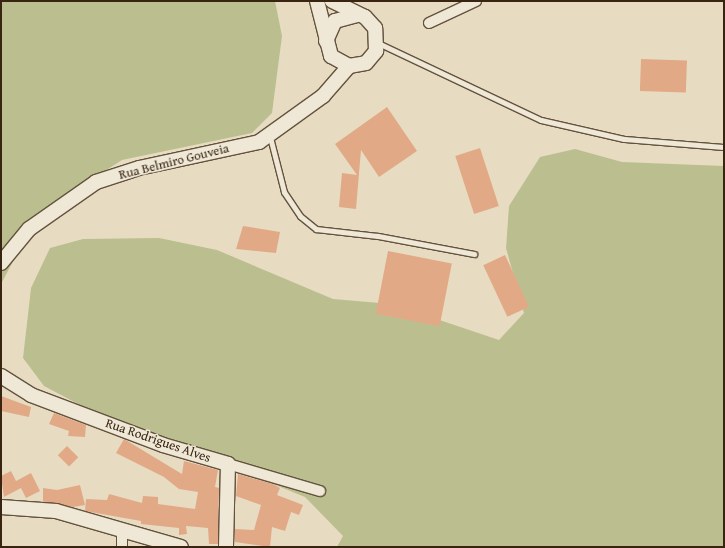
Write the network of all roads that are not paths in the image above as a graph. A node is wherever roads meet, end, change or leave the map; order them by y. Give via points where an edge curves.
1 (317, 1) edge
2 (332, 1) edge
3 (476, 1) edge
4 (357, 15) junction
5 (429, 23) dead end
6 (326, 41) junction
7 (378, 44) junction
8 (349, 66) junction
9 (270, 136) junction
10 (724, 146) edge
11 (474, 254) dead end
12 (1, 263) edge
13 (1, 376) edge
14 (228, 464) junction
15 (320, 491) dead end
16 (1, 507) edge
17 (122, 529) junction
18 (122, 547) edge
19 (181, 547) edge
20 (226, 547) edge

1 - 6 street
2 - 4 street
3 - 5 street
4 - 6 street via 335,20
4 - 7 street via 371,22
6 - 8 street via 331,56
7 - 8 street via 366,63
7 - 10 lane via 541,120 624,139
8 - 9 street, Rua Belmiro Gouveia via 337,84
9 - 11 lane via 284,192 300,216 316,229 378,236
9 - 12 street, Rua Belmiro Gouveia via 260,142 139,168 96,182 29,229
13 - 14 street, Rua Rodrigues Alves via 31,395 163,445
14 - 15 street, Rua Rodrigues Alves
14 - 20 street
16 - 17 street via 56,511
17 - 18 street
17 - 19 street

